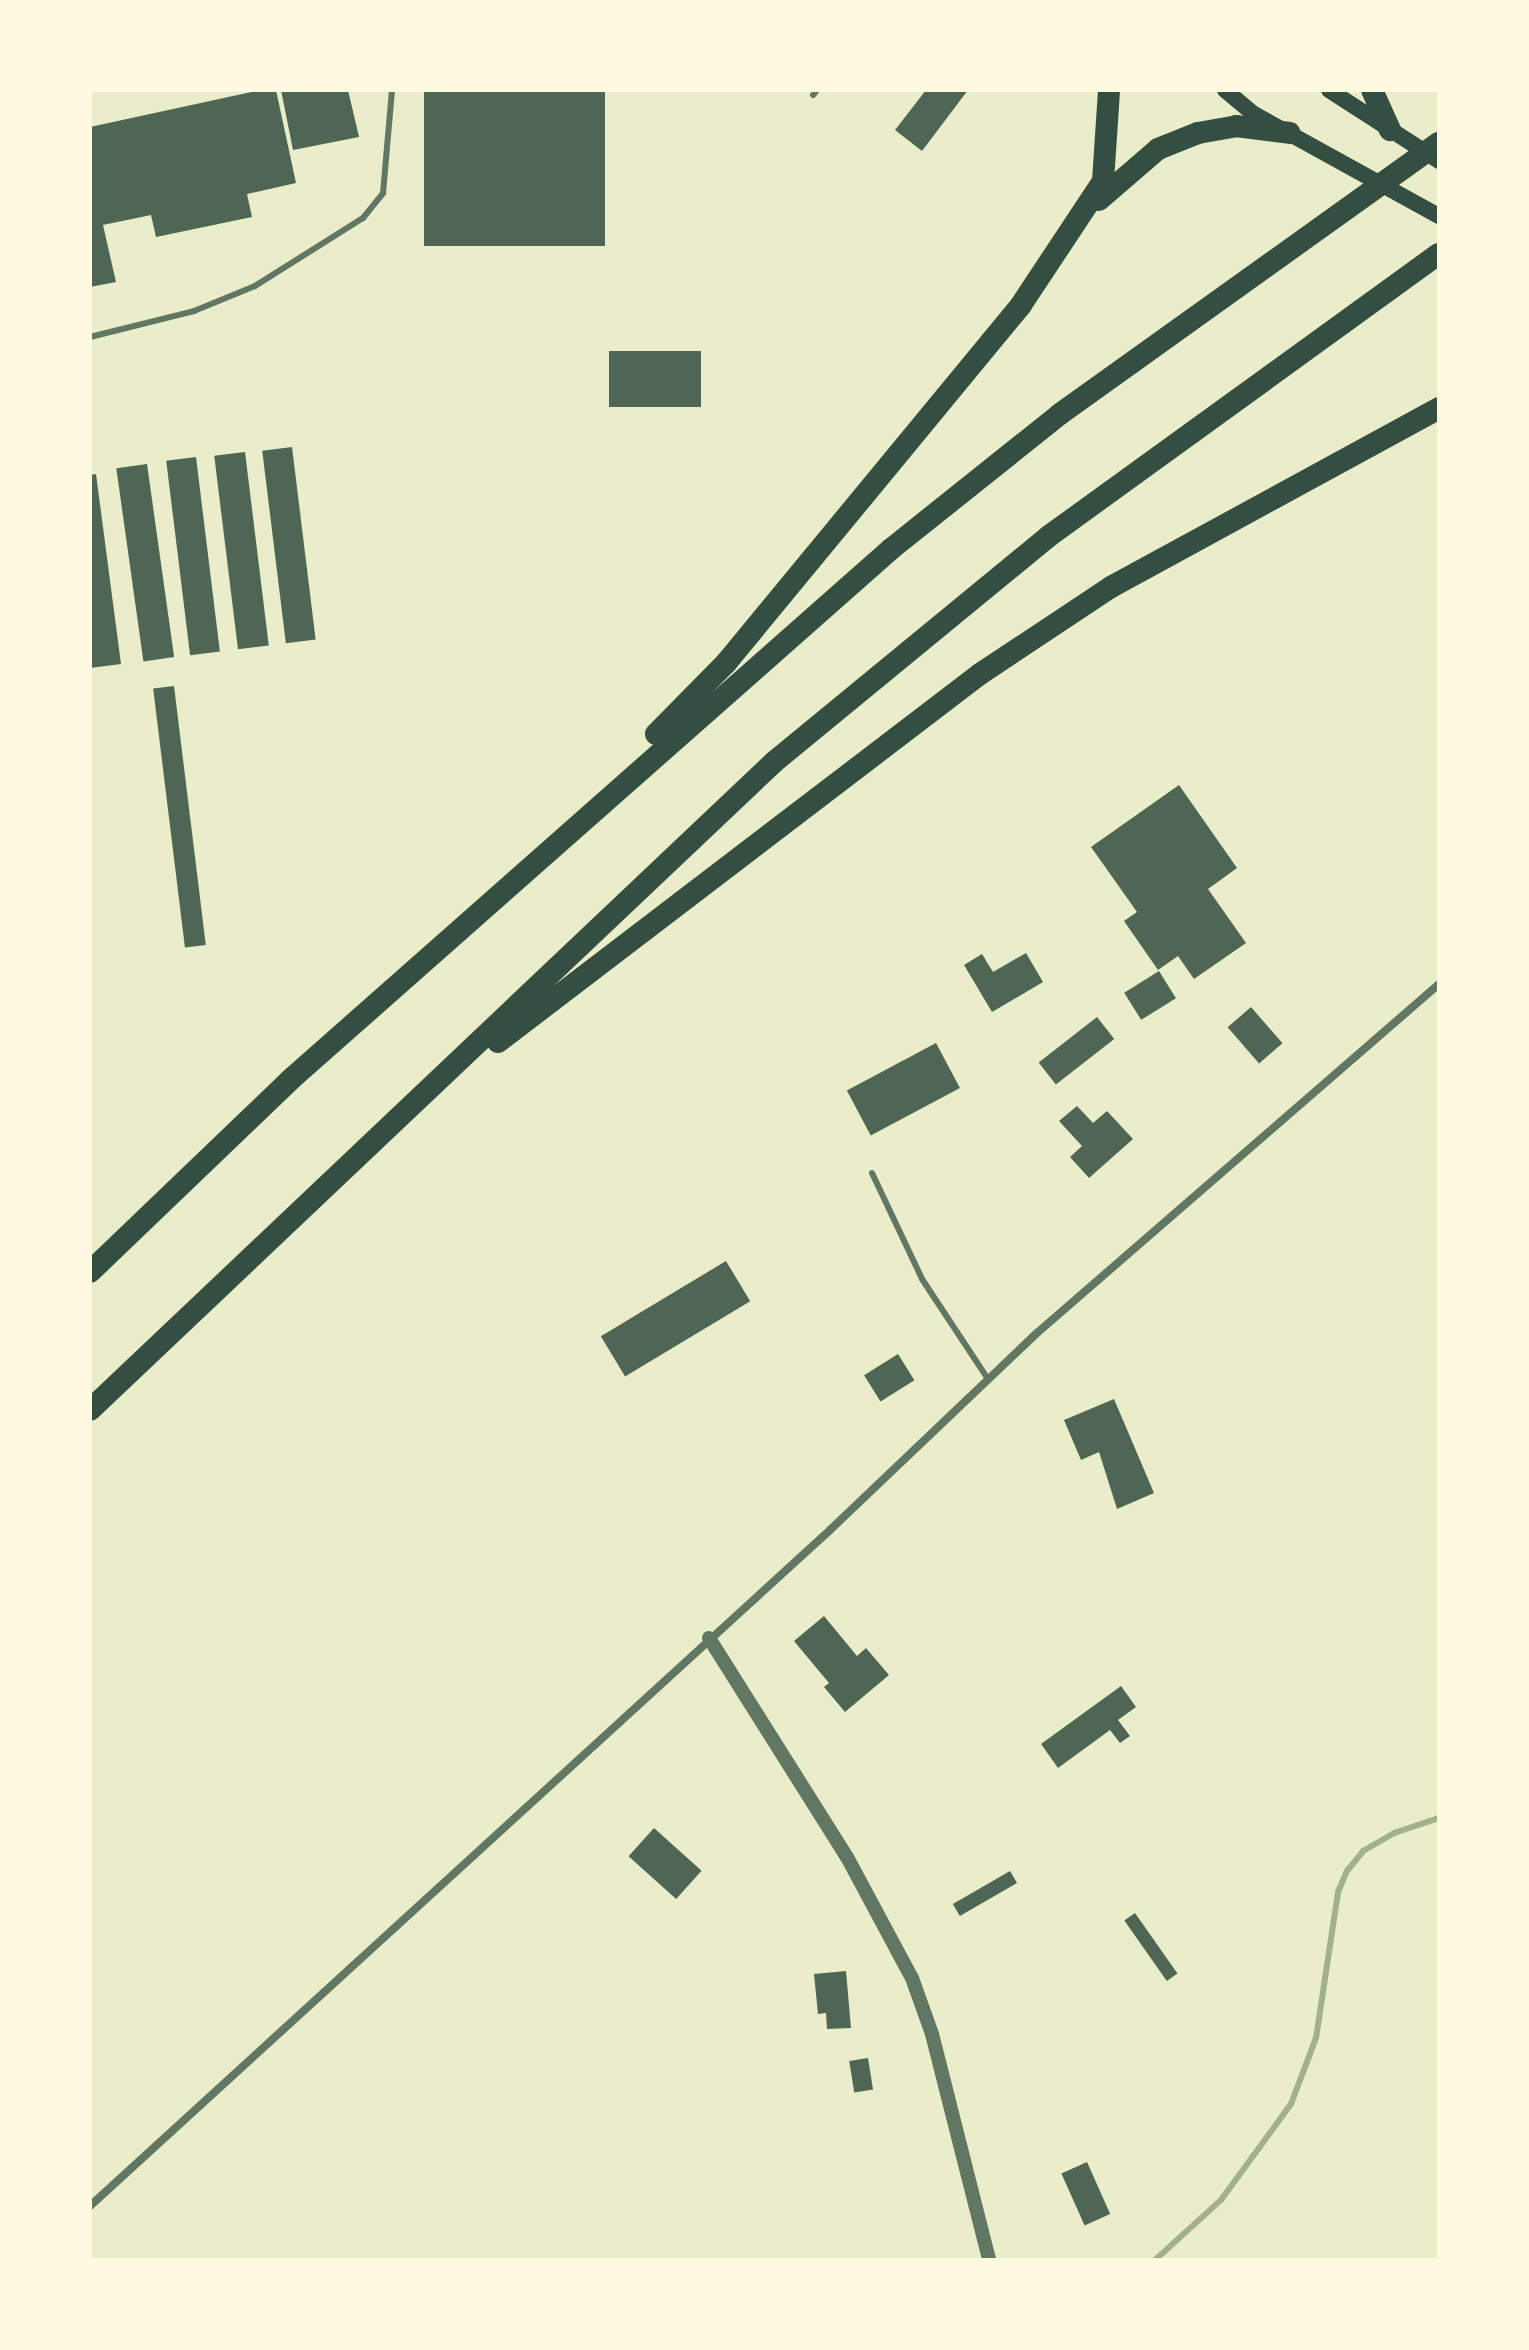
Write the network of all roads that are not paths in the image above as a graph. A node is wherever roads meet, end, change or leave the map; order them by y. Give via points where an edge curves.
1 (392, 90) edge
2 (1109, 90) edge
3 (1225, 90) edge
4 (1329, 90) edge
5 (1372, 90) edge
6 (1390, 130) junction
7 (1290, 133) junction
8 (1439, 143) edge
9 (1439, 161) edge
10 (1086, 212) junction
11 (1439, 216) edge
12 (1439, 254) edge
13 (90, 337) edge
14 (1439, 408) edge
15 (1439, 419) edge
16 (1404, 430) junction
17 (512, 880) junction
18 (1439, 984) edge
19 (408, 1111) junction
20 (872, 1173) dead end
21 (90, 1272) edge
22 (988, 1379) junction
23 (90, 1410) edge
24 (709, 1638) junction
25 (90, 2206) edge
26 (989, 2260) edge

1 - 13 lane via 383,193 363,218 255,286 194,311
2 - 10 highway via 1103,181
3 - 7 main road via 1254,114
4 - 6 main road
5 - 6 highway
6 - 9 main road
7 - 10 highway via 1236,126 1198,133 1158,149
7 - 11 main road
8 - 17 highway via 1060,414 891,549
10 - 17 highway via 1021,305 726,663
12 - 19 highway via 1049,536 774,762
14 - 16 highway
15 - 16 highway
16 - 19 highway via 1111,587 980,674
17 - 21 highway via 290,1080
18 - 22 street
19 - 23 highway
20 - 22 lane via 922,1279
22 - 24 street
24 - 25 street
24 - 26 street via 847,1857 912,1978 932,2034

